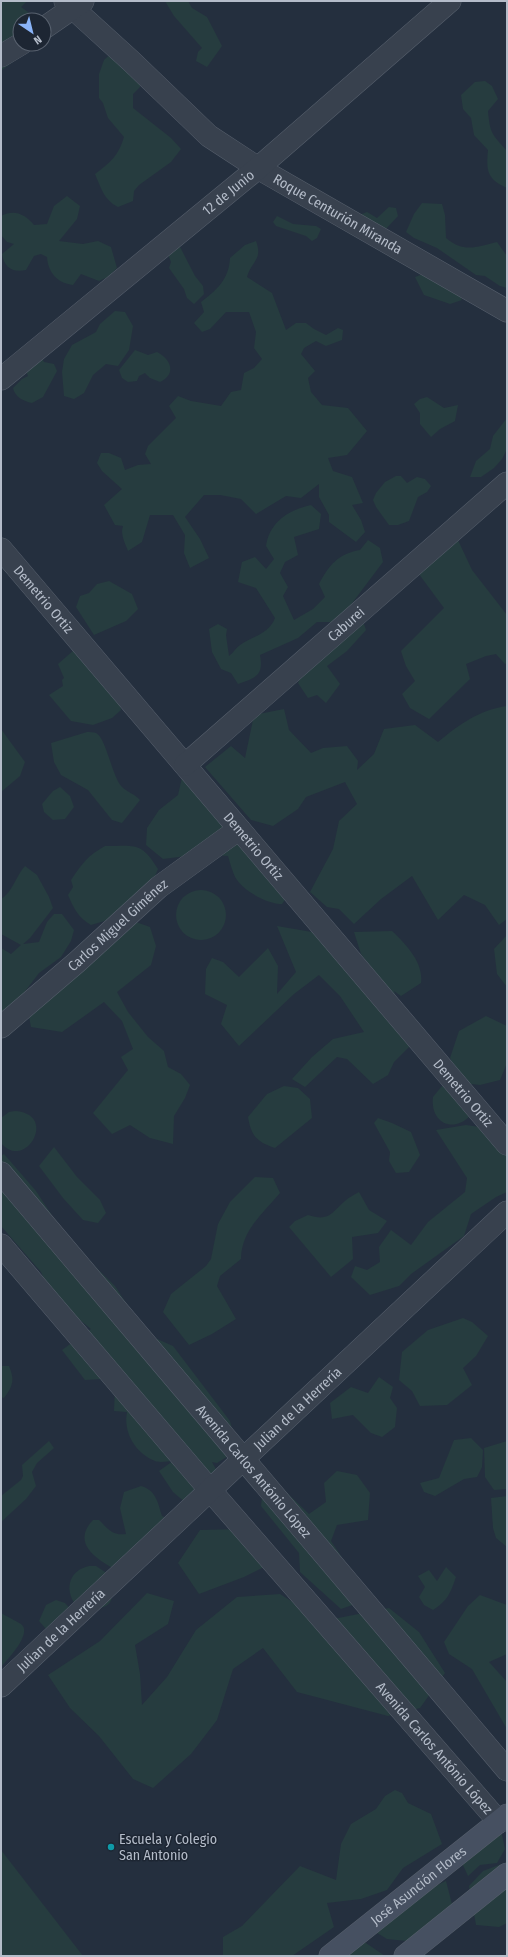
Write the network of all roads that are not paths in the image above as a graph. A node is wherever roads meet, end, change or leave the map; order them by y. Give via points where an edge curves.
1 (450, 1) edge
2 (74, 2) edge
3 (52, 21) edge
4 (12, 49) edge
5 (1, 56) edge
6 (258, 168) junction
7 (507, 311) edge
8 (1, 379) edge
9 (507, 483) edge
10 (1, 548) edge
11 (185, 765) junction
12 (239, 829) junction
13 (1, 1027) edge
14 (507, 1144) edge
15 (1, 1173) edge
16 (507, 1212) edge
17 (1, 1245) edge
18 (244, 1461) junction
19 (210, 1490) junction
20 (1, 1686) edge
21 (507, 1770) edge
22 (504, 1823) edge
23 (507, 1874) edge
24 (330, 1956) edge
25 (405, 1956) edge

1 - 6 street, 12 de Junio
2 - 3 street
2 - 6 street, Roque Centurión Miranda via 209,136
4 - 5 street
6 - 7 street, Roque Centurión Miranda
6 - 8 street, 12 de Junio
9 - 11 street, Caburei
10 - 11 street, Demetrio Ortiz
11 - 12 street, Demetrio Ortiz
12 - 13 street, Carlos Miguel Giménez via 159,887
12 - 14 street, Demetrio Ortiz
15 - 18 street, Avenida Carlos António López
16 - 18 street, Julian de la Herrería
17 - 19 street, Avenida Carlos António López
18 - 19 street, Julian de la Herrería
18 - 21 street, Avenida Carlos António López
19 - 20 street, Julian de la Herrería
19 - 22 street, Avenida Carlos António López
22 - 24 street, José Asunción Flores
23 - 25 street

